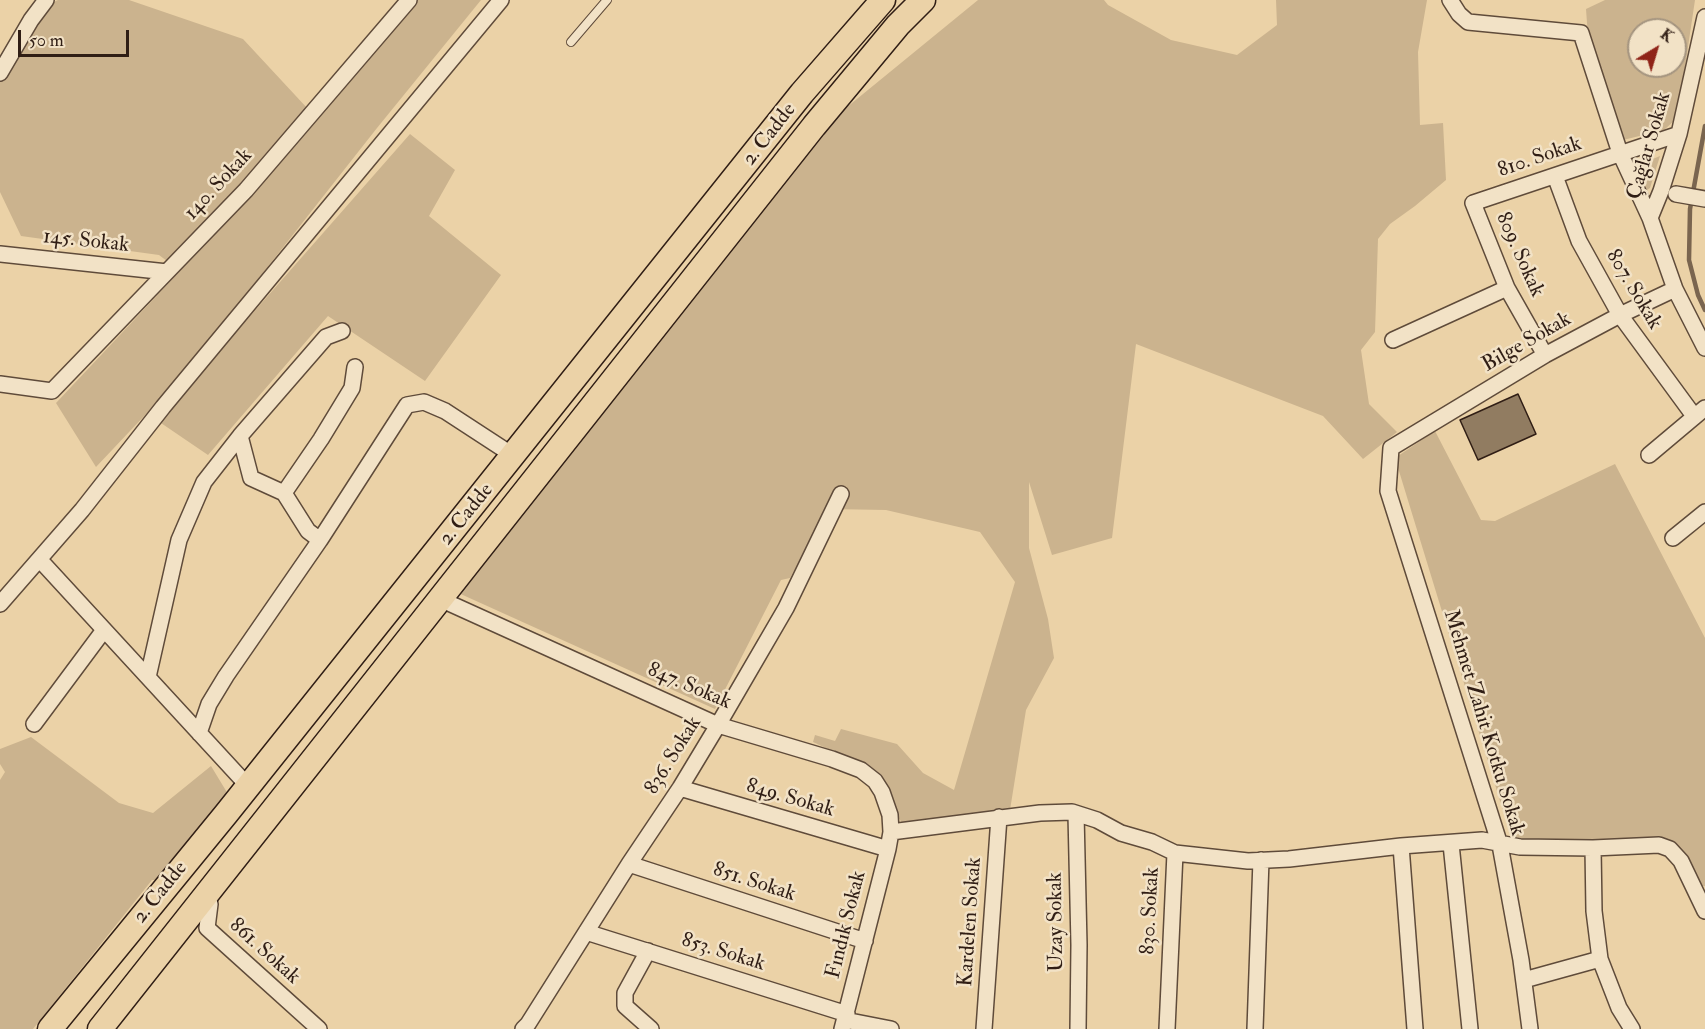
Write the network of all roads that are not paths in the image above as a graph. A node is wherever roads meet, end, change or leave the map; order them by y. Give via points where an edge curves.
1 (46, 0) edge
2 (408, 0) edge
3 (501, 0) edge
4 (607, 0) edge
5 (883, 0) edge
6 (923, 0) edge
7 (1450, 0) edge
8 (1705, 17) edge
9 (571, 42) dead end
10 (0, 73) edge
11 (1679, 134) junction
12 (1620, 153) junction
13 (1555, 176) junction
14 (1676, 194) dead end
15 (1705, 199) edge
16 (1473, 203) joint
17 (1650, 218) junction
18 (0, 254) edge
19 (167, 272) junction
20 (1507, 288) junction
21 (1675, 289) junction
22 (1620, 315) junction
23 (342, 331) dead end
24 (1393, 340) dead end
25 (1705, 348) edge
26 (1545, 355) junction
27 (355, 367) dead end
28 (5, 385) edge
29 (0, 398) edge
30 (1700, 412) edge
31 (240, 436) junction
32 (1405, 440) joint
33 (1649, 455) dead end
34 (514, 456) junction
35 (284, 493) junction
36 (841, 494) dead end
37 (1705, 512) edge
38 (1673, 538) dead end
39 (320, 540) junction
40 (40, 560) junction
41 (440, 599) junction
42 (0, 604) edge
43 (104, 630) junction
44 (148, 677) junction
45 (34, 724) dead end
46 (718, 725) junction
47 (199, 733) junction
48 (248, 786) junction
49 (680, 788) junction
50 (1076, 814) junction
51 (999, 817) junction
52 (891, 831) junction
53 (1451, 844) junction
54 (1500, 845) junction
55 (1401, 846) junction
56 (1593, 848) junction
57 (888, 849) junction
58 (1175, 853) junction
59 (1261, 860) junction
60 (629, 864) junction
61 (204, 897) junction
62 (1705, 910) edge
63 (586, 932) junction
64 (865, 941) junction
65 (648, 951) junction
66 (1600, 959) junction
67 (1524, 980) junction
68 (845, 1021) edge
69 (528, 1027) edge
70 (50, 1029) edge
71 (100, 1029) edge
72 (319, 1029) edge
73 (651, 1029) edge
74 (891, 1029) edge
75 (984, 1029) edge
76 (1078, 1029) edge
77 (1167, 1029) edge
78 (1254, 1029) edge
79 (1415, 1029) edge
80 (1470, 1029) edge
81 (1530, 1029) edge
82 (1632, 1029) edge

1 - 10 street
2 - 19 street, 140. Sokak via 246,190
3 - 40 street
4 - 9 lane
5 - 34 main road, 2. Cadde via 802,93
6 - 41 main road, 2. Cadde via 814,126
7 - 12 street via 1468,22 1581,33
8 - 11 street, Çağlar Sokak
11 - 12 street, 810. Sokak
11 - 17 street, Çağlar Sokak
12 - 13 street, 810. Sokak
12 - 17 street
13 - 16 street, 810. Sokak
13 - 22 street, 807. Sokak via 1580,241
14 - 15 street
16 - 20 street, 809. Sokak
17 - 21 street, Çağlar Sokak
18 - 19 street, 145. Sokak
19 - 28 street, 140. Sokak via 52,391
20 - 24 street
20 - 26 street, 809. Sokak
21 - 22 street, Bilge Sokak
21 - 25 street, Çağlar Sokak
22 - 26 street, Bilge Sokak
22 - 30 street, 807. Sokak
23 - 31 street via 326,337
26 - 32 street, Bilge Sokak
27 - 35 street via 352,388
28 - 29 street
30 - 33 street
31 - 35 street via 251,478
31 - 44 street via 204,482 179,540
32 - 54 street, Mehmet Zahit Kotku Sokak via 1391,448 1388,491
34 - 39 street via 445,411 424,402 407,405
34 - 48 main road, 2. Cadde
35 - 39 street via 308,531
36 - 46 street, 836. Sokak via 786,608
37 - 38 street
39 - 47 street via 226,676 209,704
40 - 42 street
40 - 43 street
41 - 46 street, 847. Sokak
41 - 61 main road, 2. Cadde
43 - 44 street
43 - 45 street
44 - 47 street
46 - 49 street, 836. Sokak
46 - 52 street, 847. Sokak via 861,770 882,792
47 - 48 street
48 - 70 main road, 2. Cadde
49 - 57 street, 849. Sokak
49 - 60 street, 836. Sokak
50 - 51 street, 830. Sokak
50 - 58 street, 830. Sokak
50 - 76 street, Uzay Sokak
51 - 52 street, 830. Sokak
51 - 75 street, Kardelen Sokak
52 - 57 street, Fındık Sokak
53 - 54 street via 1482,840
53 - 55 street
53 - 80 street
54 - 56 street
54 - 67 street, Mehmet Zahit Kotku Sokak
55 - 59 street
55 - 79 street
56 - 62 street via 1659,845 1670,849 1681,861
56 - 66 street
57 - 64 street, Fındık Sokak
58 - 59 street
58 - 77 street, 830. Sokak
59 - 78 street
60 - 63 street, 836. Sokak
60 - 64 street, 851. Sokak
61 - 71 main road, 2. Cadde
61 - 72 street, 861. Sokak via 210,904 207,928
63 - 65 street, 853. Sokak
63 - 69 street, 836. Sokak
64 - 68 street, Fındık Sokak
65 - 68 street, 853. Sokak
65 - 73 street via 625,993 625,1006
66 - 67 street
66 - 82 street via 1619,1008
67 - 81 street, Mehmet Zahit Kotku Sokak
68 - 74 street

